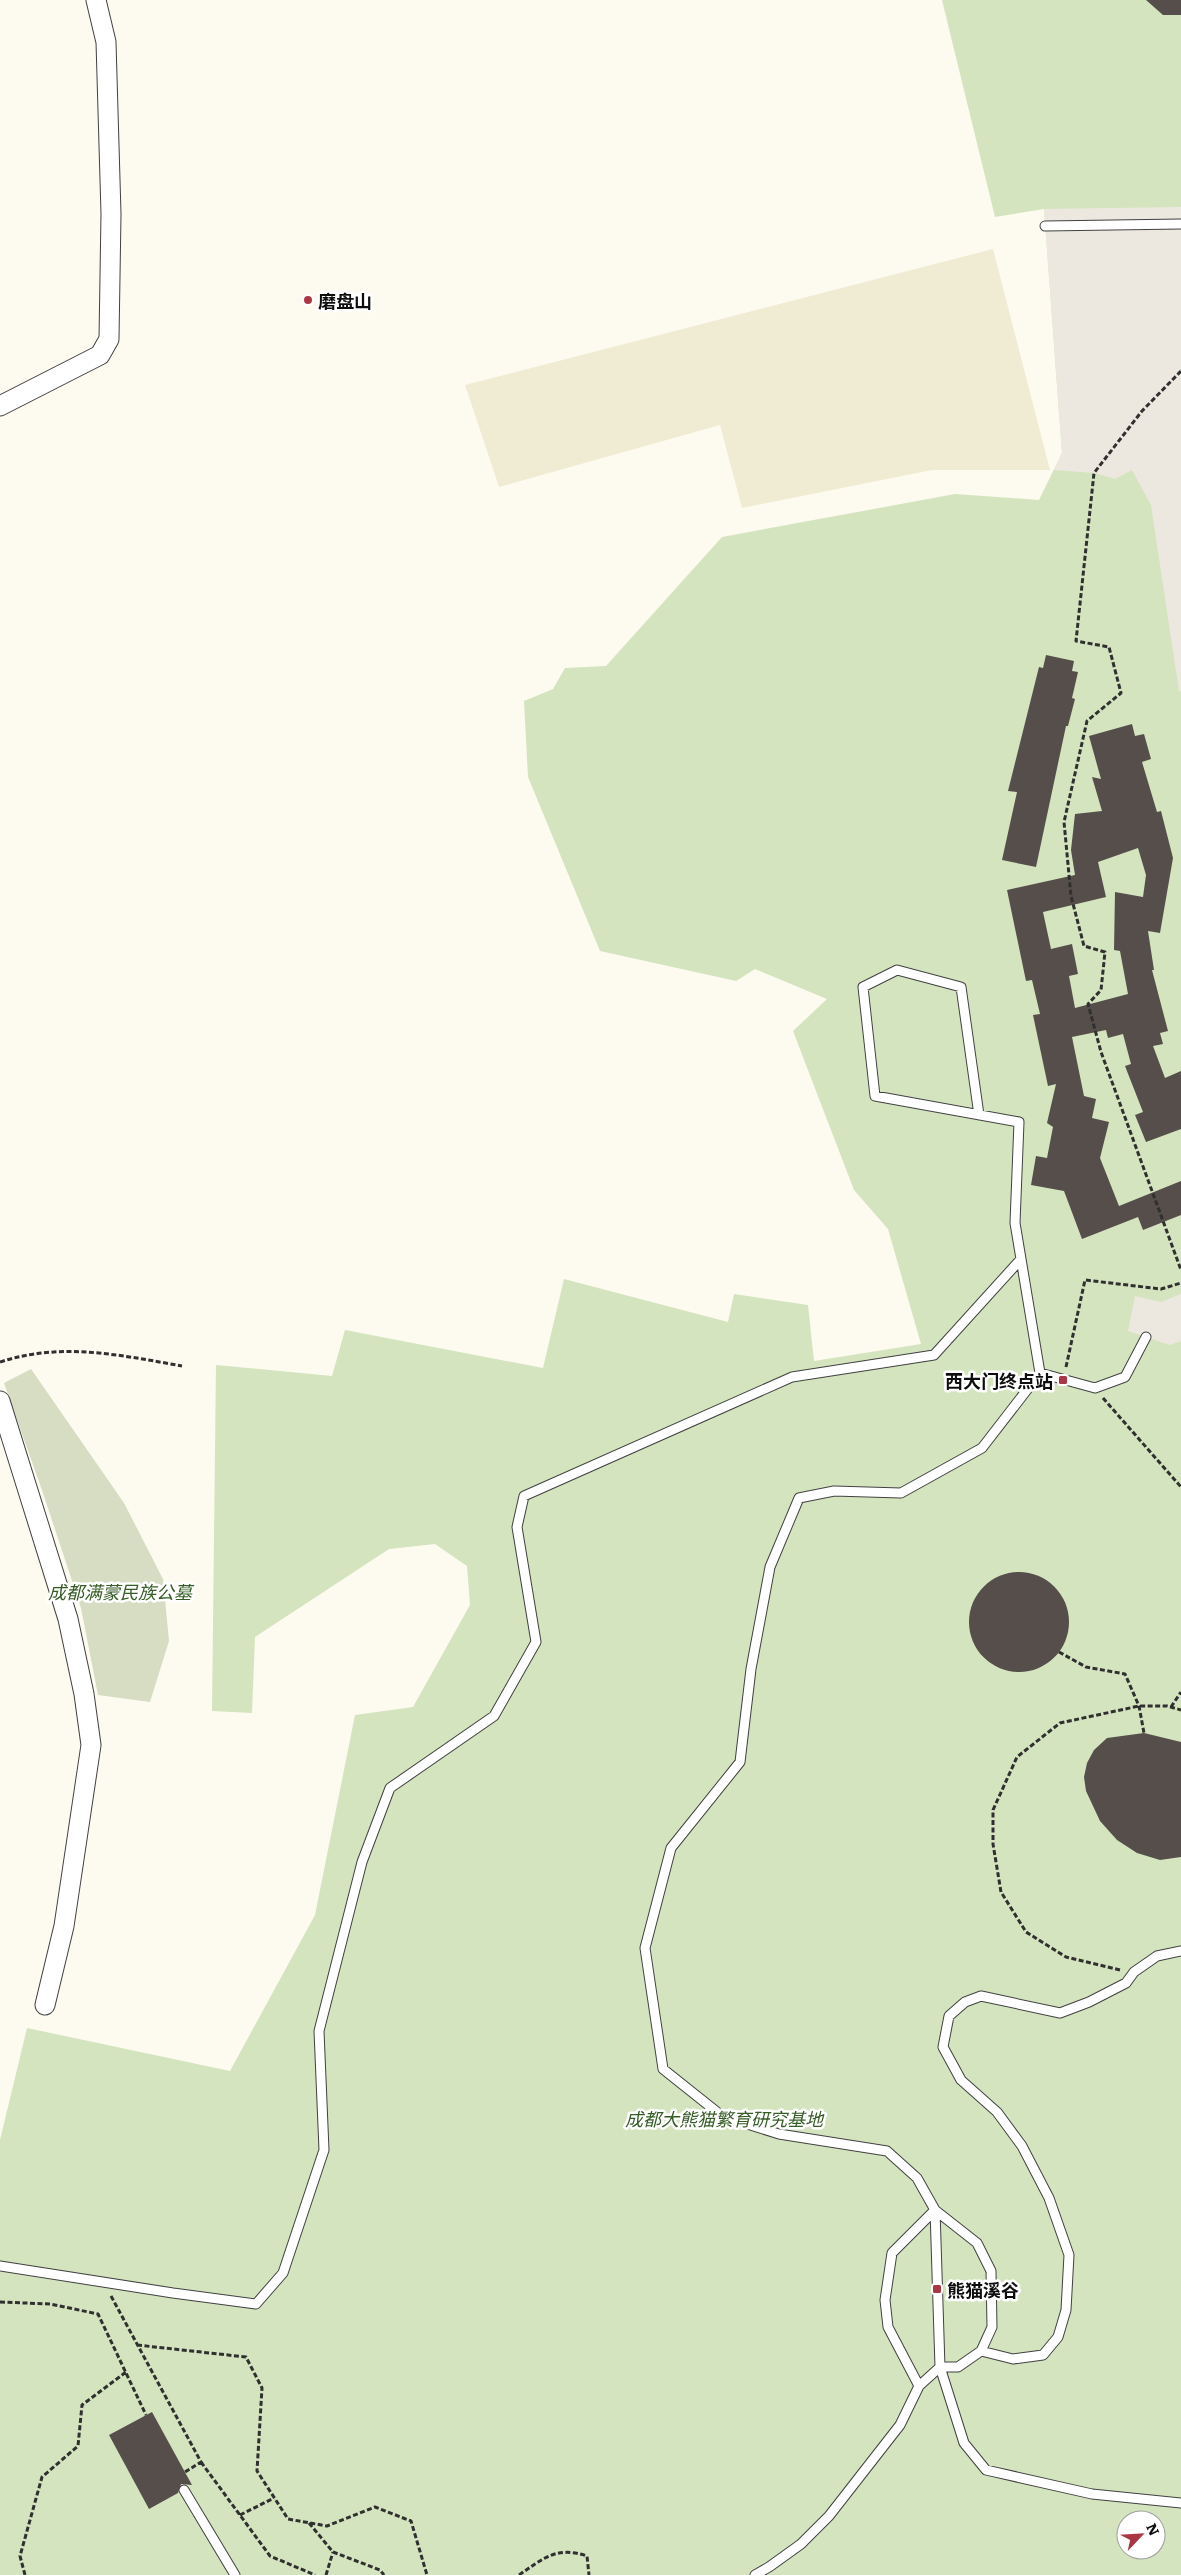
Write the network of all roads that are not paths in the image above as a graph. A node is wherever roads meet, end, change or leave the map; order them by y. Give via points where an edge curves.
1 (96, 0) edge
2 (1181, 224) edge
3 (1045, 226) dead end
4 (0, 406) edge
5 (979, 1115) junction
6 (1021, 1260) junction
7 (1146, 1337) dead end
8 (1040, 1373) junction
9 (0, 1401) edge
10 (1181, 1951) edge
11 (46, 2005) dead end
12 (935, 2210) junction
13 (0, 2266) edge
14 (981, 2351) junction
15 (940, 2367) junction
16 (919, 2386) junction
17 (184, 2490) dead end
18 (1181, 2503) edge
19 (235, 2575) edge
20 (755, 2575) edge

1 - 4 street via 106,42 111,214 109,339 100,355
2 - 3 lane
5 - 5 lane via 875,1096 863,987 897,970 961,987
5 - 6 lane via 1019,1122 1015,1223
6 - 8 lane
6 - 13 lane via 934,1355 792,1377 524,1496 517,1527 536,1642 494,1716 390,1788 362,1862 319,2031 324,2150 283,2273 256,2304
7 - 8 lane via 1125,1377 1095,1388
8 - 12 lane via 982,1448 901,1493 834,1491 798,1498 770,1566 751,1669 740,1762 670,1848 645,1948 663,2069 722,2116 779,2134 887,2152 917,2178
9 - 11 street via 68,1619 91,1745 64,1926
10 - 14 lane via 1157,1956 1134,1972 1126,1983 1060,2013 981,1996 965,2002 949,2016 944,2047 961,2080 997,2112 1022,2146 1049,2198 1069,2255 1066,2310 1058,2337 1043,2355 1012,2359
12 - 14 lane via 977,2243 991,2270 992,2327
12 - 15 lane
12 - 16 lane via 892,2253 885,2300 888,2327
14 - 15 lane via 958,2367
15 - 16 lane
15 - 18 lane via 964,2443 986,2470 1092,2494
16 - 20 lane via 900,2425 829,2516 802,2544
17 - 19 lane

